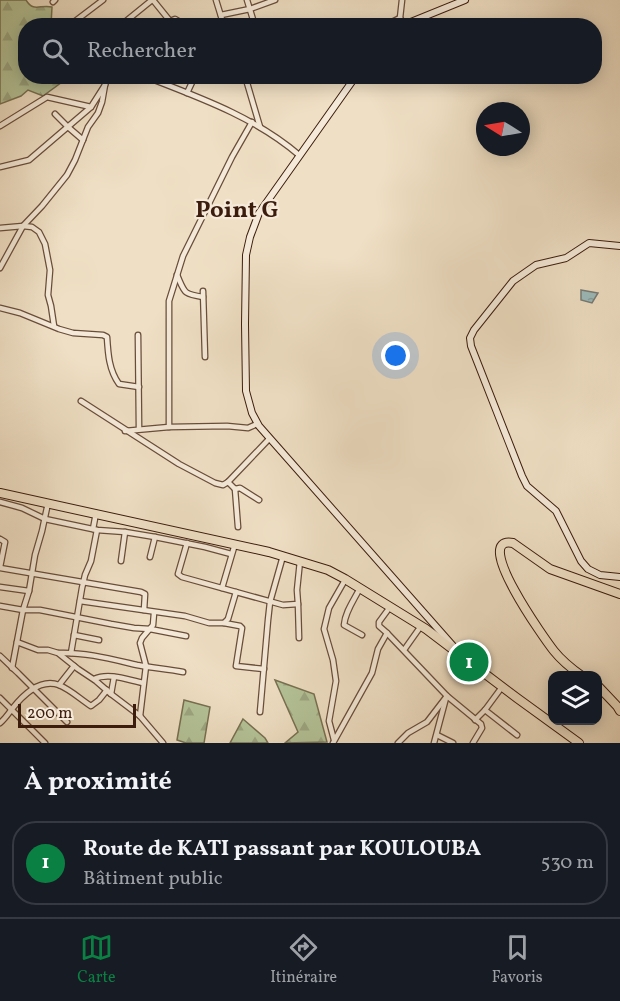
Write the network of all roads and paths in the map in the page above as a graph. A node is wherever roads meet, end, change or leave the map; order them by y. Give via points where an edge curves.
1 (103, 0) edge
2 (152, 0) edge
3 (216, 0) edge
4 (247, 0) edge
5 (275, 0) edge
6 (402, 0) edge
7 (465, 0) edge
8 (250, 9) junction
9 (221, 15) junction
10 (79, 18) edge
11 (130, 18) edge
12 (167, 18) edge
13 (222, 18) edge
14 (253, 18) edge
15 (402, 18) edge
16 (416, 18) edge
17 (164, 84) edge
18 (191, 84) edge
19 (247, 84) edge
20 (350, 84) edge
21 (105, 85) joint
22 (187, 93) junction
23 (92, 107) junction
24 (55, 114) dead end
25 (252, 122) junction
26 (0, 126) edge
27 (68, 127) junction
28 (260, 127) junction
29 (83, 140) junction
30 (299, 155) junction
31 (0, 161) edge
32 (2, 167) edge
33 (23, 226) junction
34 (0, 228) edge
35 (620, 246) edge
36 (0, 268) edge
37 (177, 275) junction
38 (0, 308) edge
39 (54, 327) junction
40 (138, 335) dead end
41 (205, 357) dead end
42 (139, 387) junction
43 (81, 401) dead end
44 (257, 424) junction
45 (168, 427) junction
46 (139, 429) junction
47 (125, 430) junction
48 (270, 439) junction
49 (228, 482) junction
50 (235, 489) junction
51 (0, 493) edge
52 (259, 500) dead end
53 (0, 502) edge
54 (48, 503) junction
55 (96, 513) junction
56 (45, 519) junction
57 (238, 527) dead end
58 (95, 530) junction
59 (125, 532) junction
60 (155, 537) junction
61 (0, 539) edge
62 (187, 543) junction
63 (235, 544) junction
64 (231, 554) junction
65 (150, 556) dead end
66 (283, 556) junction
67 (121, 561) dead end
68 (300, 561) junction
69 (0, 567) edge
70 (31, 573) junction
71 (620, 577) edge
72 (345, 579) junction
73 (83, 583) junction
74 (0, 587) edge
75 (222, 588) junction
76 (360, 588) junction
77 (29, 591) junction
78 (236, 592) junction
79 (620, 594) edge
80 (80, 601) junction
81 (270, 602) junction
82 (298, 604) junction
83 (0, 606) edge
84 (391, 606) junction
85 (421, 609) junction
86 (23, 610) junction
87 (144, 610) junction
88 (154, 613) junction
89 (76, 617) junction
90 (224, 623) junction
91 (423, 627) junction
92 (134, 628) junction
93 (150, 629) junction
94 (387, 633) junction
95 (74, 635) junction
96 (362, 635) dead end
97 (186, 636) dead end
98 (142, 638) junction
99 (299, 638) dead end
100 (99, 640) dead end
101 (18, 642) junction
102 (404, 650) junction
103 (71, 652) junction
104 (58, 653) junction
105 (459, 654) junction
106 (0, 656) edge
107 (74, 666) junction
108 (146, 666) junction
109 (12, 668) junction
110 (264, 669) junction
111 (577, 671) edge
112 (183, 672) dead end
113 (114, 677) junction
114 (93, 679) junction
115 (144, 683) junction
116 (60, 685) junction
117 (33, 687) junction
118 (502, 687) junction
119 (602, 691) edge
120 (109, 692) junction
121 (447, 696) junction
122 (0, 698) edge
123 (11, 709) junction
124 (485, 710) junction
125 (620, 711) edge
126 (260, 712) dead end
127 (140, 716) junction
128 (475, 720) junction
129 (67, 722) dead end
130 (0, 723) edge
131 (437, 735) junction
132 (517, 735) dead end
133 (334, 742) edge
134 (45, 743) edge
135 (163, 743) edge
136 (398, 743) edge
137 (434, 743) edge
138 (453, 743) edge
139 (473, 743) edge
140 (579, 743) edge

1 - 10 street
2 - 11 street
2 - 12 street
3 - 9 street
4 - 8 street
5 - 8 street
6 - 15 street
7 - 16 street
8 - 9 street
8 - 14 street
9 - 13 street
17 - 22 street
18 - 22 street
19 - 28 street
20 - 30 street
21 - 23 street
21 - 29 street via 98,113
22 - 25 street
23 - 26 street via 47,98
23 - 27 street
24 - 27 street
25 - 28 street
25 - 37 street
27 - 29 street
27 - 32 street via 29,160
28 - 30 street
29 - 33 street via 67,175
30 - 44 street via 259,213 246,255 246,391
31 - 32 street
33 - 34 street
33 - 36 street
33 - 39 street via 39,232 45,244
35 - 71 street via 589,243 566,258 536,265 513,281 470,338 527,486 556,511 588,569
37 - 41 street via 188,294 203,294
37 - 45 street via 169,301
38 - 39 street
39 - 42 street via 107,337 113,376 119,384
40 - 42 street
42 - 46 street
43 - 47 street
44 - 45 street via 248,428
44 - 48 street
45 - 46 street
46 - 47 street
47 - 49 street via 215,483
48 - 49 street
48 - 85 street
49 - 50 street
50 - 52 street
50 - 57 street
51 - 54 highway
53 - 56 street
54 - 55 highway
54 - 56 street
55 - 58 street
55 - 63 highway
56 - 58 street
56 - 70 street
58 - 59 street
58 - 73 street
59 - 60 street
59 - 67 street
60 - 62 street
60 - 65 street
61 - 69 street via 4,542
62 - 64 street
62 - 75 street via 178,574
63 - 64 street
63 - 66 highway
64 - 75 street
66 - 68 highway
66 - 81 street
68 - 72 highway
68 - 82 street
69 - 70 street
70 - 73 street
70 - 77 street
72 - 76 highway
72 - 133 street via 329,608 324,629 336,681 329,721
73 - 80 street
73 - 87 street via 145,594
74 - 77 street
75 - 78 street
76 - 84 highway
76 - 96 street via 343,623
77 - 86 street
78 - 81 street
78 - 90 street
79 - 111 highway via 550,569 513,543 501,546 506,573 532,619 554,651
80 - 87 street
80 - 89 street
81 - 82 street
81 - 110 street
82 - 99 street
83 - 86 street
84 - 91 highway
84 - 94 street via 378,624
85 - 91 street via 427,620
85 - 105 street
86 - 89 street
86 - 101 street
87 - 88 street
88 - 90 street
88 - 93 street
89 - 92 street
89 - 95 street
90 - 110 street via 242,628 236,666
91 - 102 street
91 - 105 highway
92 - 93 street
92 - 98 street
93 - 97 street
93 - 98 street
94 - 102 street
94 - 133 street via 372,673
95 - 100 street
95 - 103 street
98 - 108 street
101 - 104 street
101 - 109 street
102 - 121 street
103 - 104 street
103 - 108 street
104 - 107 street
105 - 118 highway
106 - 109 street
107 - 114 street
107 - 116 street
108 - 112 street
108 - 115 street
109 - 117 street
110 - 126 street
113 - 114 street
113 - 115 street
113 - 120 street
114 - 120 street
115 - 127 street
116 - 117 street
116 - 120 street via 91,706
117 - 123 street
117 - 129 street
118 - 124 street
118 - 140 highway
119 - 125 highway
120 - 127 street
121 - 128 street
121 - 131 street
121 - 136 street via 427,722
122 - 123 street
123 - 130 street
123 - 134 street
124 - 128 street
124 - 132 street
127 - 135 street
128 - 139 street via 482,728
131 - 137 street
131 - 138 street

